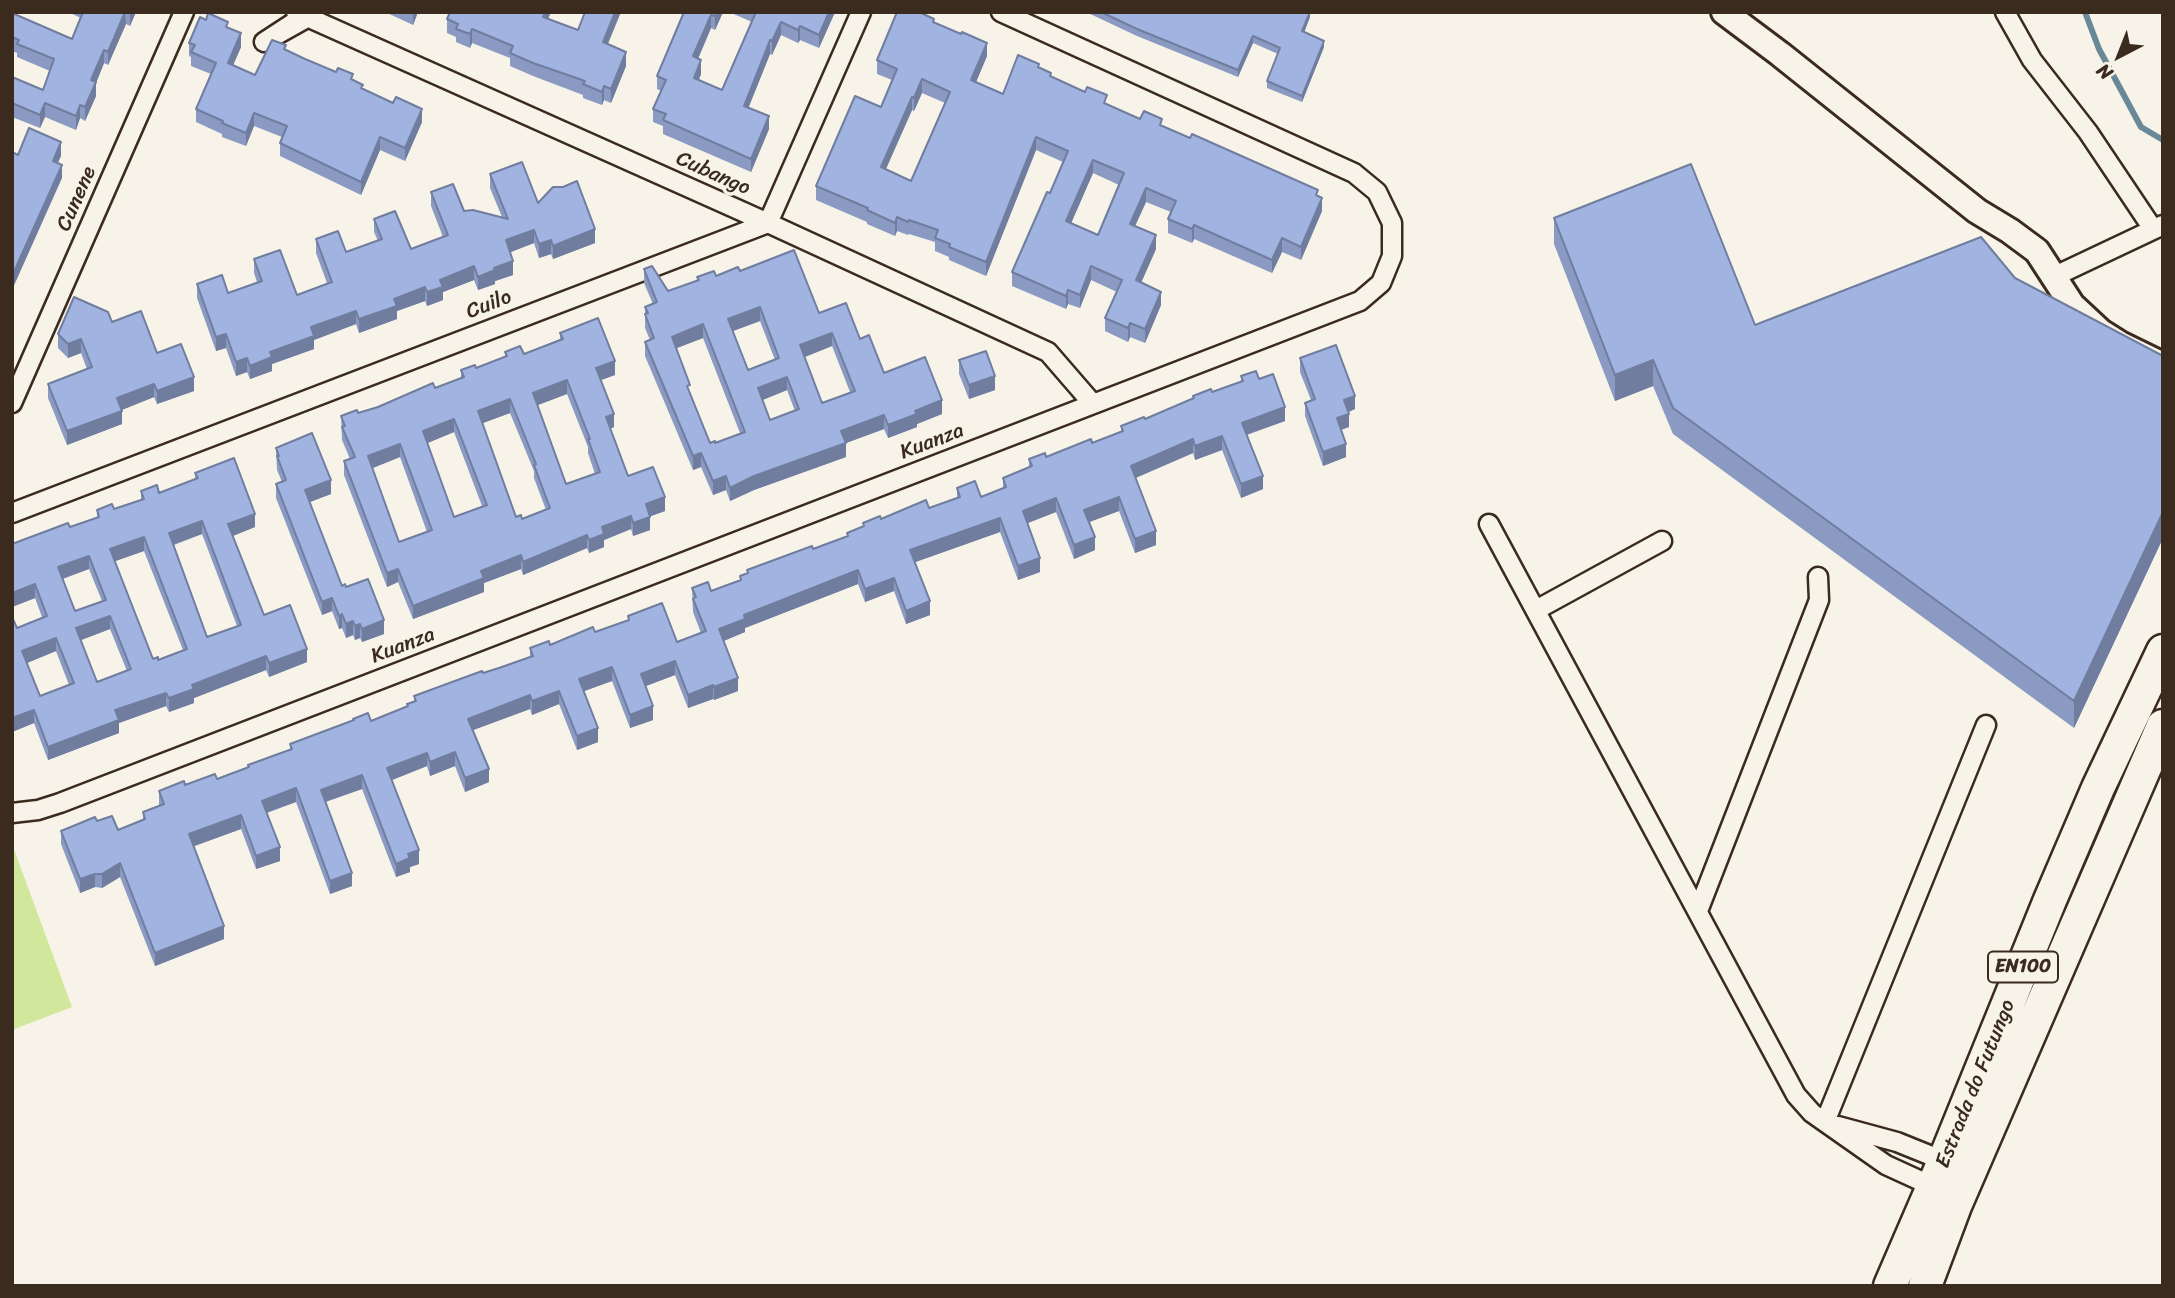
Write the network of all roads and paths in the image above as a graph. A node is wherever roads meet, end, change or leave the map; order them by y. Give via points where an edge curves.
1 (184, 12) edge
2 (296, 12) edge
3 (310, 12) edge
4 (318, 12) edge
5 (861, 12) edge
6 (1001, 12) edge
7 (1724, 12) edge
8 (2005, 12) edge
9 (768, 223) junction
10 (2158, 227) edge
11 (2053, 277) junction
12 (2163, 365) edge
13 (12, 403) edge
14 (1093, 404) junction
15 (12, 513) edge
16 (1489, 524) dead end
17 (1662, 541) dead end
18 (1818, 577) dead end
19 (1536, 610) junction
20 (2163, 651) edge
21 (1986, 724) dead end
22 (2163, 726) edge
23 (12, 813) edge
24 (1698, 911) junction
25 (1825, 1122) junction
26 (1939, 1174) junction
27 (1890, 1286) edge
28 (1925, 1286) edge

1 - 13 street, Cunene
2 - 9 street, Cubango
3 - 4 street via 264,42
5 - 9 street
6 - 14 street, Kuanza via 1354,173 1377,192 1392,223 1392,257 1381,283 1360,301
7 - 11 street via 1978,211 2037,251
8 - 10 street via 2032,60
9 - 14 street, Cubango via 1048,352
9 - 15 street, Cuilo
10 - 11 street
11 - 12 street via 2072,305 2101,332
14 - 23 street, Kuanza via 73,798
16 - 19 street
17 - 19 street
18 - 24 street via 1819,600
19 - 24 street
20 - 26 highway, Estrada do Futungo / EN100 via 2050,900
21 - 25 street
22 - 28 highway, Estrada do Futungo / EN100 via 1955,1206
24 - 25 street via 1796,1095
25 - 26 street via 1897,1142
25 - 26 street via 1886,1165
26 - 27 highway, Estrada do Futungo / EN100

